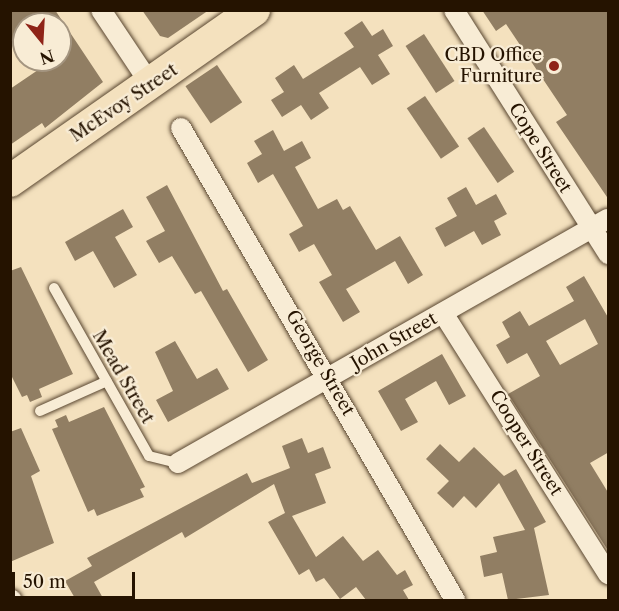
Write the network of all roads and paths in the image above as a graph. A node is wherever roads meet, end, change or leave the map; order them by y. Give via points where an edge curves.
1 (101, 10) edge
2 (268, 10) edge
3 (454, 10) edge
4 (246, 18) edge
5 (151, 85) junction
6 (181, 128) dead end
7 (10, 181) edge
8 (600, 224) edge
9 (609, 254) edge
10 (54, 288) dead end
11 (443, 313) junction
12 (330, 377) junction
13 (107, 381) junction
14 (40, 411) dead end
15 (178, 463) joint
16 (609, 574) edge
17 (455, 600) edge

1 - 5 street
2 - 4 main road, McEvoy Street
3 - 8 street, Cope Street
4 - 5 main road, McEvoy Street
5 - 7 main road, McEvoy Street
6 - 12 street, George Street
8 - 9 street, Cope Street
8 - 11 street, John Street
10 - 13 lane, Mead Street
11 - 12 street, John Street
11 - 16 street, Cooper Street
12 - 15 street, John Street
12 - 17 street, George Street
13 - 14 lane
13 - 15 lane, Mead Street via 149,456

